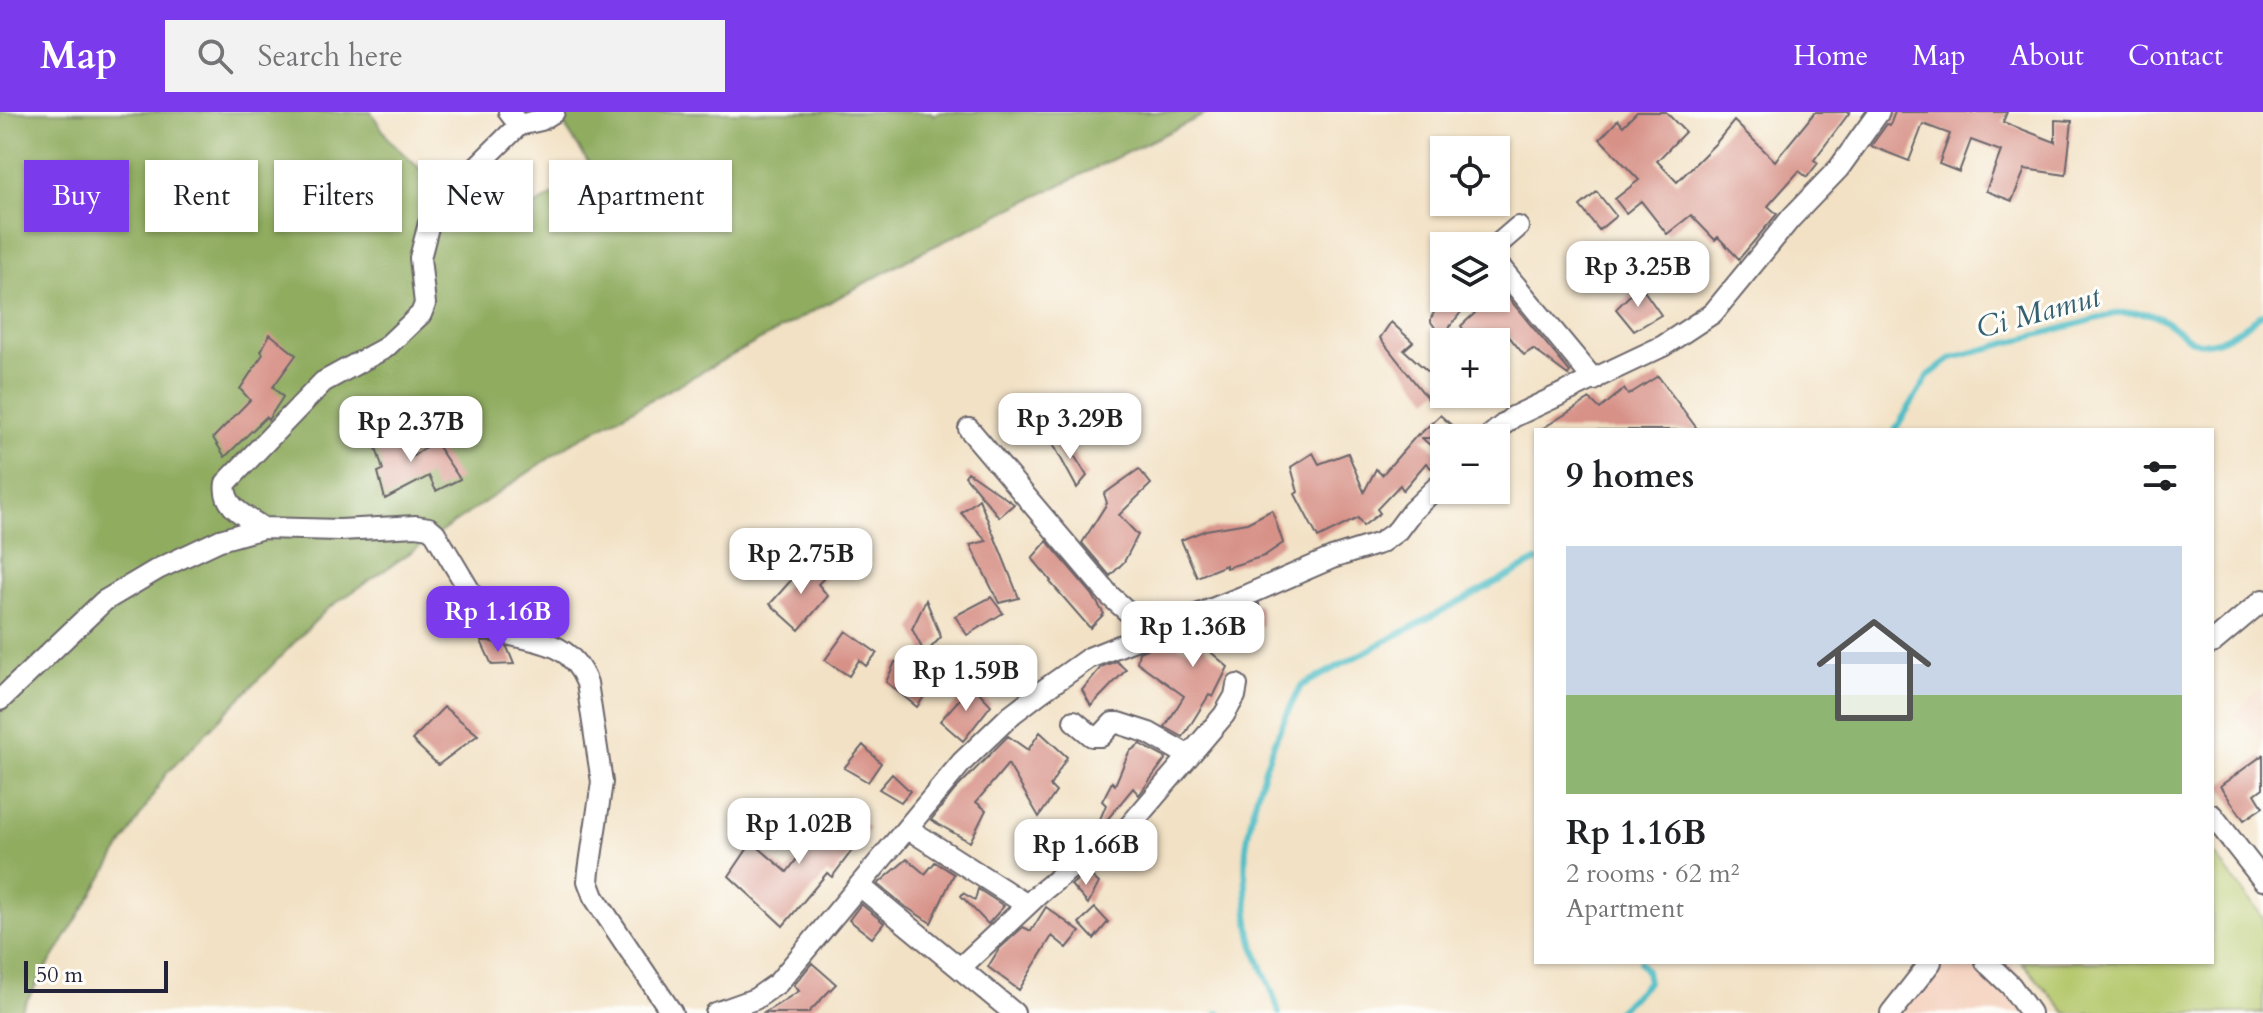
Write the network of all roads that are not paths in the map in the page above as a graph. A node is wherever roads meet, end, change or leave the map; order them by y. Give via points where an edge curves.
1 (554, 112) edge
2 (1879, 112) edge
3 (514, 119) edge
4 (1518, 227) dead end
5 (1510, 234) edge
6 (1510, 279) edge
7 (1594, 380) junction
8 (1504, 424) edge
9 (969, 429) dead end
10 (1430, 494) edge
11 (263, 528) junction
12 (2263, 600) edge
13 (1152, 633) junction
14 (2214, 641) edge
15 (1237, 685) dead end
16 (0, 700) edge
17 (1074, 721) dead end
18 (1189, 756) junction
19 (2214, 818) edge
20 (907, 828) junction
21 (2263, 880) edge
22 (860, 886) junction
23 (1027, 905) junction
24 (1929, 964) edge
25 (1988, 964) edge
26 (960, 968) junction
27 (672, 1013) edge
28 (716, 1013) edge
29 (1014, 1013) edge
30 (1891, 1013) edge
31 (2030, 1013) edge

1 - 3 street via 541,120
2 - 7 street via 1839,168 1713,313 1663,346
3 - 11 street via 429,223 420,258 425,304 421,314 385,348 323,382 226,483 229,505
4 - 5 street
6 - 7 street
7 - 8 street
9 - 13 street via 1110,596
10 - 13 street via 1380,543
11 - 16 street via 220,540 128,585 104,601
11 - 27 street via 429,528 492,628 560,647 582,670 602,782 590,889
12 - 14 street
13 - 20 street via 1089,658 1012,714 962,762
15 - 18 street via 1230,706
17 - 18 street via 1092,736 1101,736 1118,723
18 - 23 street via 1126,830
19 - 21 street
20 - 22 street
20 - 23 street
22 - 26 street
22 - 28 street via 778,983 755,999
23 - 26 street
24 - 30 street
25 - 31 street
26 - 29 street

